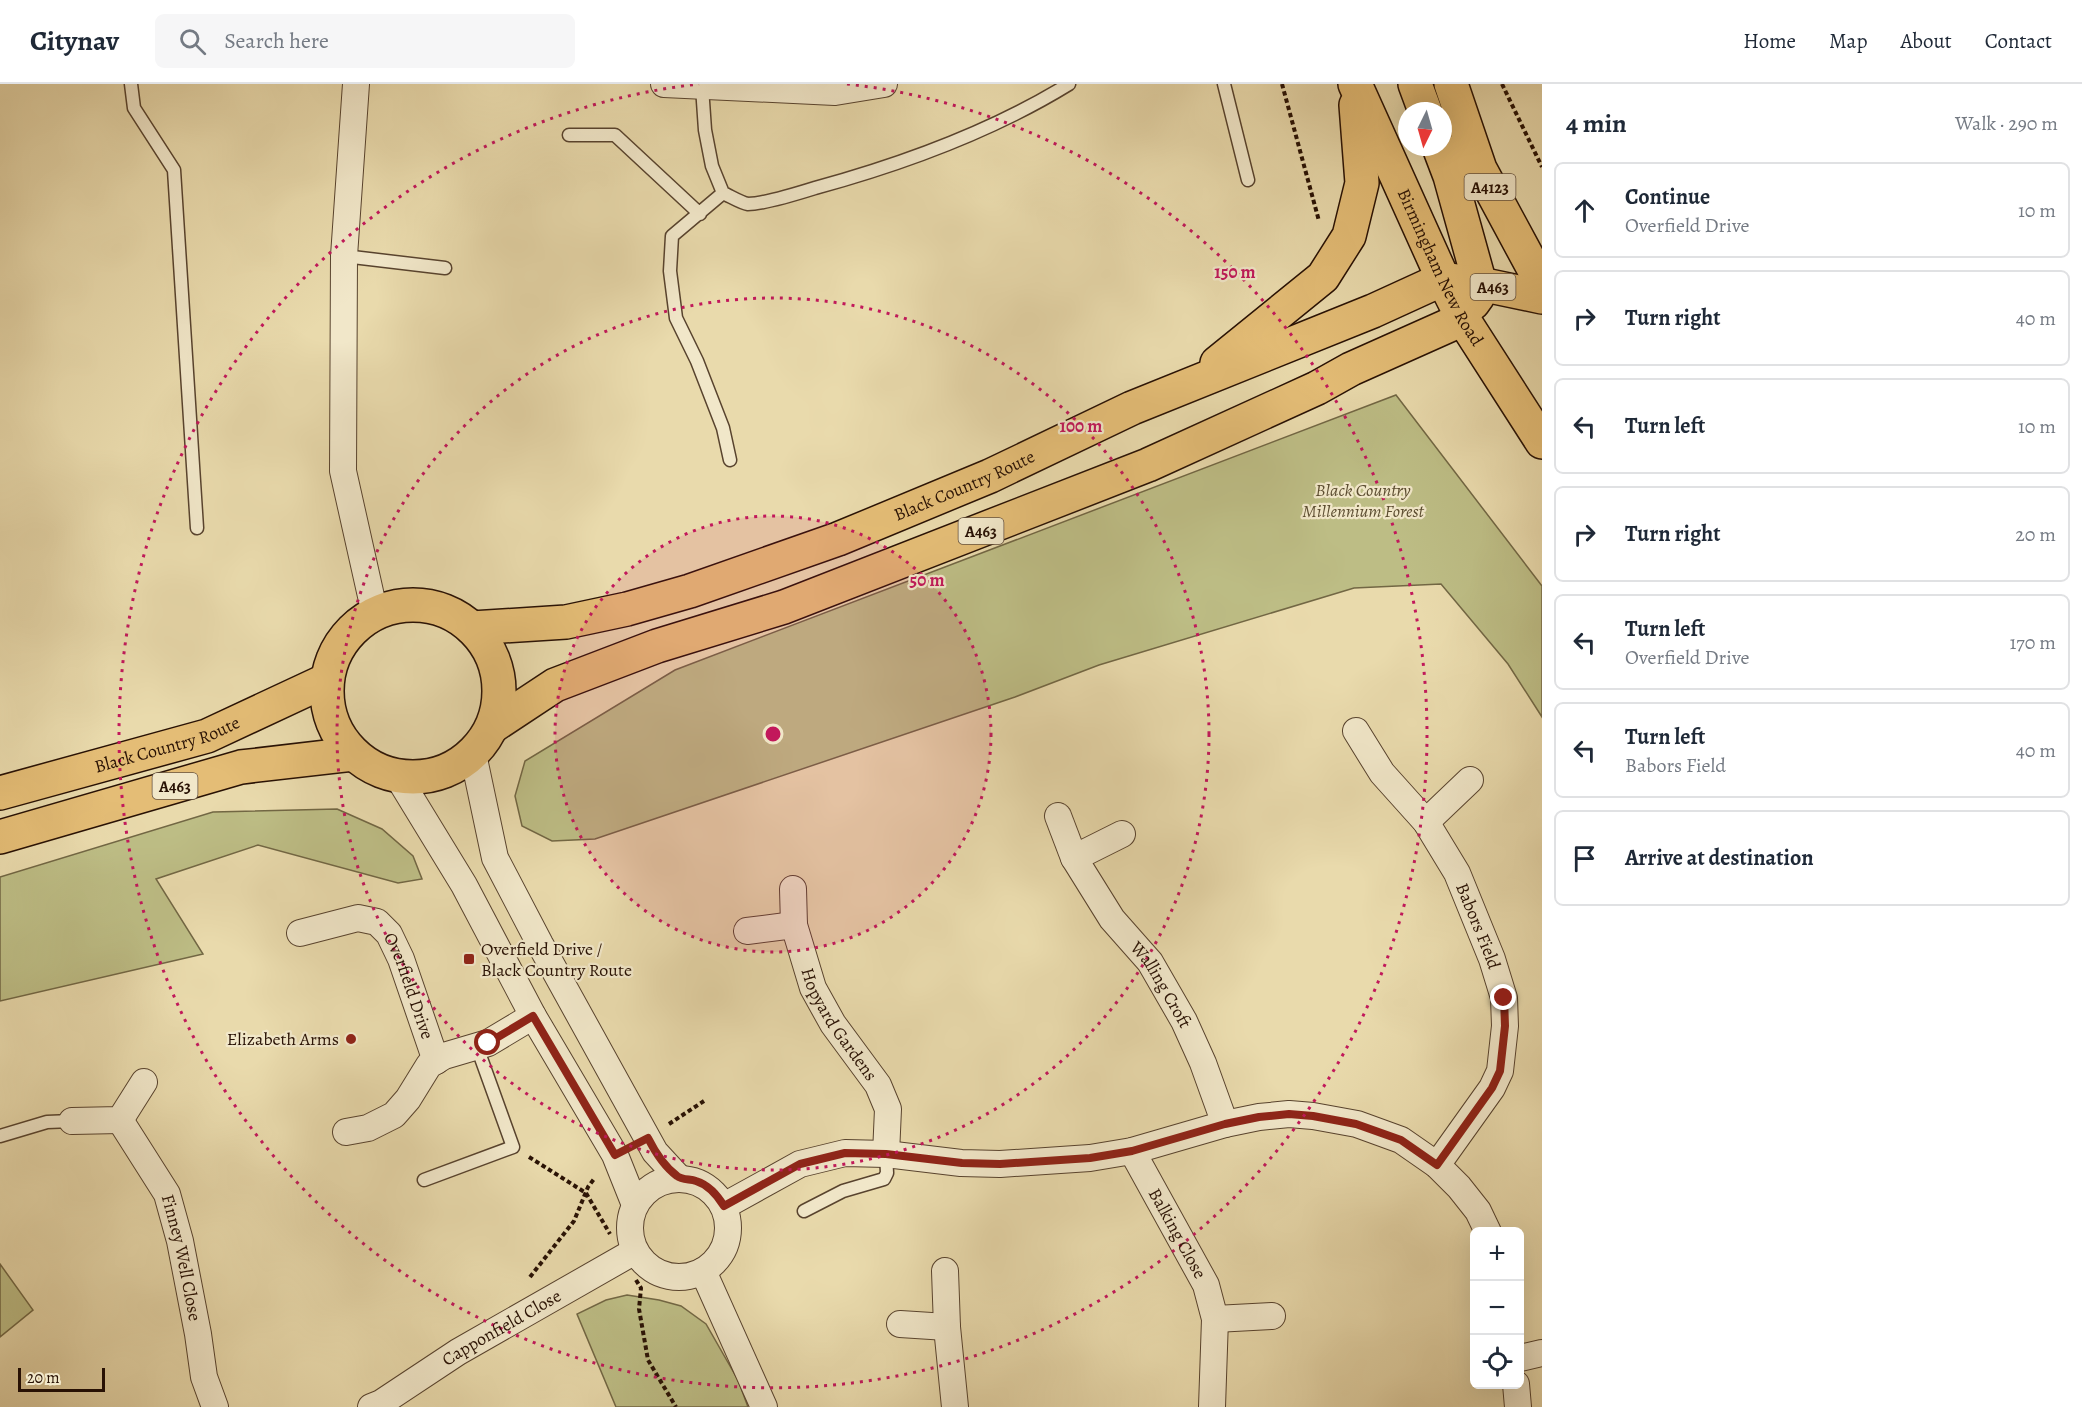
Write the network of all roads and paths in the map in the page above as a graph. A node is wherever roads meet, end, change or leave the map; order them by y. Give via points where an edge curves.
1 (131, 84) edge
2 (357, 84) edge
3 (664, 84) edge
4 (884, 84) edge
5 (1069, 84) edge
6 (1224, 84) edge
7 (1282, 84) edge
8 (1355, 84) edge
9 (1415, 84) edge
10 (1451, 84) edge
11 (1502, 84) edge
12 (702, 87) junction
13 (1422, 102) edge
14 (569, 135) dead end
15 (1442, 156) edge
16 (1542, 167) edge
17 (1248, 180) dead end
18 (723, 193) junction
19 (700, 214) junction
20 (1321, 227) dead end
21 (344, 256) junction
22 (445, 268) dead end
23 (1443, 279) junction
24 (1480, 284) junction
25 (1542, 284) edge
26 (1542, 297) edge
27 (1463, 319) junction
28 (1192, 383) junction
29 (1542, 442) edge
30 (730, 460) dead end
31 (196, 528) dead end
32 (375, 614) junction
33 (472, 628) junction
34 (327, 680) junction
35 (493, 726) junction
36 (1356, 730) dead end
37 (353, 754) junction
38 (473, 754) junction
39 (398, 777) junction
40 (1470, 780) dead end
41 (0, 793) edge
42 (1058, 816) dead end
43 (1426, 822) junction
44 (1122, 834) dead end
45 (0, 837) edge
46 (1074, 858) junction
47 (793, 889) dead end
48 (794, 926) junction
49 (747, 931) dead end
50 (300, 933) dead end
51 (533, 1016) junction
52 (477, 1047) junction
53 (436, 1061) junction
54 (144, 1082) dead end
55 (704, 1101) dead end
56 (120, 1120) junction
57 (72, 1121) joint
58 (1225, 1124) junction
59 (346, 1132) dead end
60 (0, 1136) edge
61 (648, 1138) junction
62 (513, 1147) junction
63 (1132, 1151) junction
64 (886, 1154) junction
65 (615, 1155) junction
66 (1437, 1165) junction
67 (679, 1178) junction
68 (424, 1180) dead end
69 (586, 1193) junction
70 (635, 1205) junction
71 (724, 1206) junction
72 (804, 1211) dead end
73 (1486, 1227) edge
74 (629, 1255) junction
75 (704, 1271) junction
76 (945, 1271) dead end
77 (526, 1283) dead end
78 (1272, 1316) dead end
79 (1215, 1319) junction
80 (900, 1324) dead end
81 (946, 1327) junction
82 (1542, 1353) edge
83 (1524, 1357) edge
84 (1516, 1389) edge
85 (378, 1406) edge
86 (215, 1407) edge
87 (676, 1407) edge
88 (764, 1407) edge
89 (955, 1407) edge
90 (1212, 1407) edge
91 (1518, 1407) edge

1 - 31 lane via 134,108 174,170
2 - 21 street
3 - 12 street
4 - 12 street via 835,92
5 - 18 lane via 966,136 870,173 747,204
6 - 17 lane
7 - 20 path
8 - 23 highway, Birmingham New Road
8 - 28 highway, A463 via 1362,183 1349,236 1323,277
9 - 13 highway
10 - 25 highway, A4123 via 1480,169
11 - 16 path
12 - 18 lane via 712,166
14 - 19 lane via 615,135
15 - 24 highway, A4123
18 - 19 lane
19 - 30 lane via 672,236 670,271 676,318 723,428
21 - 22 lane
21 - 32 street via 343,471
23 - 24 highway, A463
23 - 27 highway, Birmingham New Road
23 - 28 highway, Black Country Route / A463
24 - 26 highway, A463
24 - 27 highway via 1478,296
27 - 29 highway, Birmingham New Road
27 - 35 highway, A463 via 1148,465 784,608 657,646 555,685
28 - 33 highway, Black Country Route / A463 via 892,517 690,591 566,622
32 - 33 highway via 405,605 425,606 455,616
32 - 34 highway via 344,640
33 - 35 highway via 492,654 499,680
34 - 37 highway via 333,724
34 - 41 highway, Black Country Route / A463 via 207,736
35 - 38 highway
36 - 43 street, Babors Field via 1382,773
37 - 39 highway via 379,771
37 - 45 highway, A463 via 241,766
38 - 39 highway via 438,774
38 - 61 street via 495,858
39 - 51 street via 464,885
40 - 43 street
42 - 46 street, Walling Croft
43 - 66 street, Babors Field via 1457,873 1492,959 1504,998 1505,1026 1500,1071 1492,1088
44 - 46 street
46 - 58 street, Walling Croft via 1112,919 1150,962 1184,1020
47 - 48 street, Hopyard Gardens
48 - 49 street
48 - 64 street, Hopyard Gardens via 813,988 833,1024 878,1085 888,1109
50 - 53 street, Overfield Drive via 358,918 377,922 389,934 400,959
51 - 52 street, Overfield Drive
51 - 65 street
52 - 53 street, Overfield Drive
52 - 62 lane
53 - 59 street, Overfield Drive via 429,1065 394,1115 368,1128
54 - 56 street
55 - 61 path
56 - 57 street
56 - 86 street, Finney Well Close via 167,1194 180,1241 204,1377
57 - 60 lane via 47,1122
58 - 63 street
58 - 66 street via 1289,1114 1356,1124 1401,1140
61 - 67 street via 655,1152
62 - 68 lane
62 - 69 path
63 - 64 street via 1000,1164
63 - 79 street, Balking Close via 1206,1285
64 - 71 street via 845,1153 800,1164
64 - 72 lane via 884,1179 843,1191
65 - 69 path
65 - 70 street
66 - 73 street via 1478,1211
67 - 70 street via 657,1183
67 - 71 street via 708,1187
69 - 74 path
69 - 77 path via 574,1221
70 - 74 street via 629,1224
71 - 75 street via 729,1229 727,1241 718,1258
74 - 75 street via 672,1277
74 - 85 street, Capponfield Close via 458,1352
74 - 87 path via 641,1288 639,1309 648,1360
75 - 88 street
76 - 81 street
78 - 79 street
79 - 90 street, Balking Close
80 - 81 street
81 - 89 street
82 - 83 street
84 - 91 street

